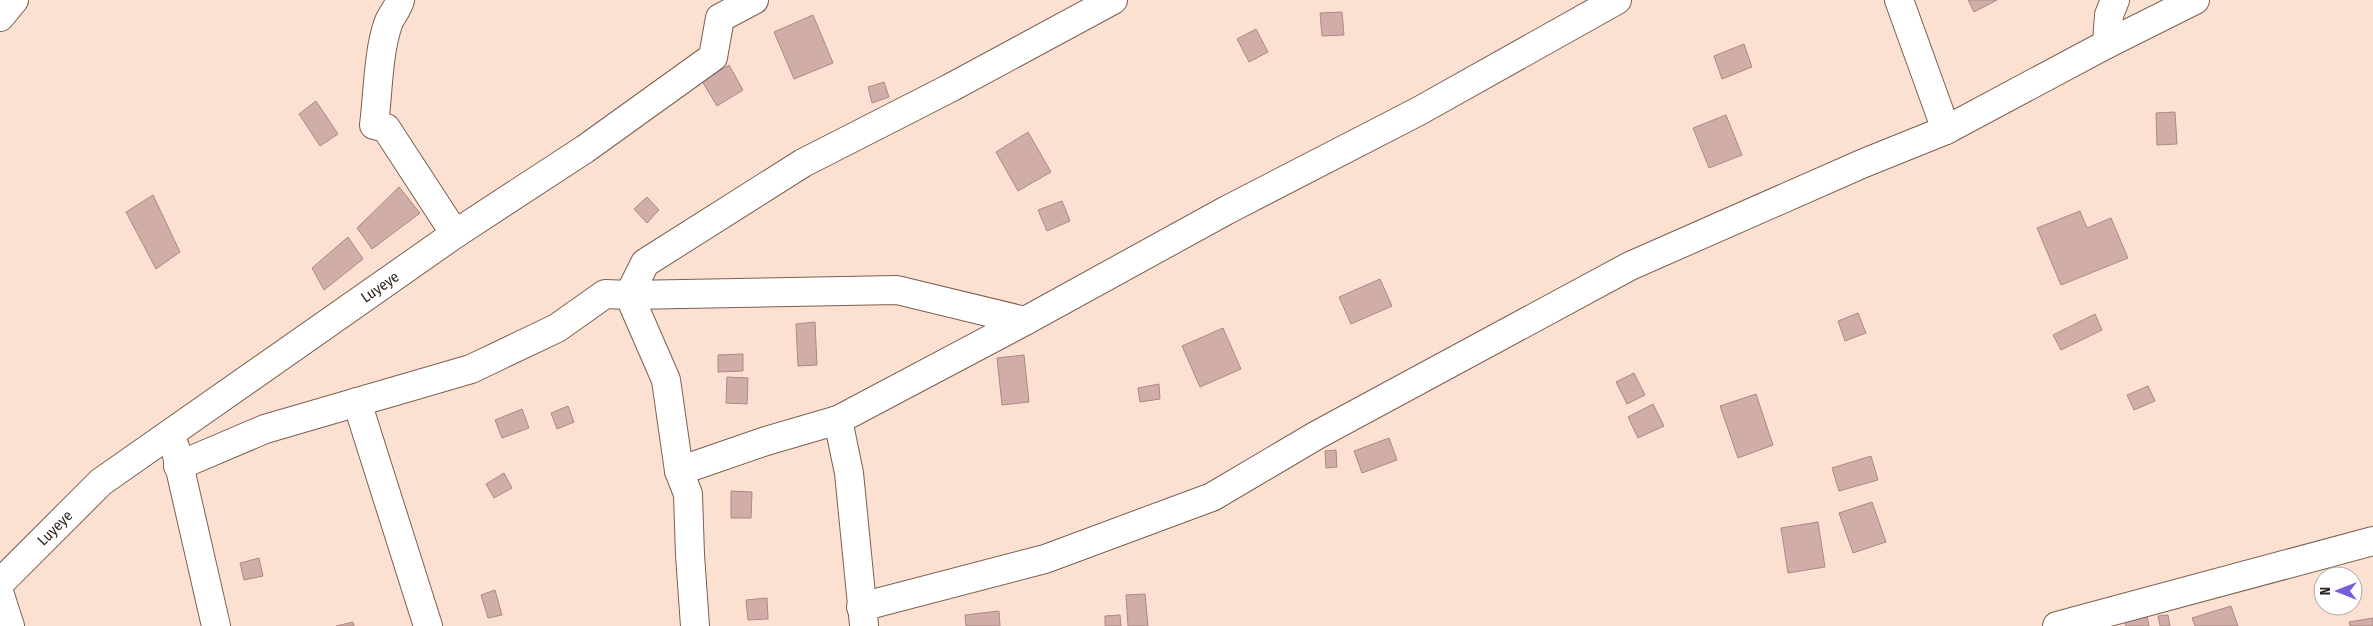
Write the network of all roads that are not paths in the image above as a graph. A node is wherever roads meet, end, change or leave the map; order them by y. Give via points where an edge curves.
1 (14, 0) edge
2 (400, 0) edge
3 (754, 0) edge
4 (1112, 0) edge
5 (1617, 0) edge
6 (1899, 0) edge
7 (2115, 0) edge
8 (2195, 0) edge
9 (717, 9) edge
10 (0, 17) edge
11 (2107, 44) junction
12 (1946, 130) junction
13 (455, 234) junction
14 (629, 295) junction
15 (1025, 321) junction
16 (358, 402) junction
17 (838, 420) junction
18 (173, 431) junction
19 (178, 466) junction
20 (679, 471) junction
21 (2373, 541) edge
22 (0, 583) edge
23 (0, 595) edge
24 (862, 617) edge
25 (2104, 621) edge
26 (10, 626) edge
27 (216, 626) edge
28 (428, 626) edge
29 (695, 626) edge
30 (2057, 626) edge

1 - 10 street
2 - 13 street via 388,23 384,41 374,124 386,128
3 - 9 street, Luyeye
4 - 14 street via 803,163 645,263
5 - 15 street via 1419,111 1227,210
6 - 12 street
7 - 11 street via 2109,15
8 - 11 street
9 - 13 street, Luyeye via 713,57 585,149
11 - 12 street
12 - 24 street via 1630,266 1317,435 1212,496 1045,559
13 - 18 street, Luyeye
14 - 15 street via 897,290
14 - 16 street via 605,294 557,328 471,369
14 - 20 street via 666,380
15 - 17 street
16 - 19 street via 265,430
16 - 28 street
17 - 20 street
17 - 24 street via 849,473
18 - 19 street
18 - 22 street, Luyeye via 101,482
19 - 27 street
20 - 29 street via 688,494
21 - 25 street
23 - 26 street
25 - 30 street

